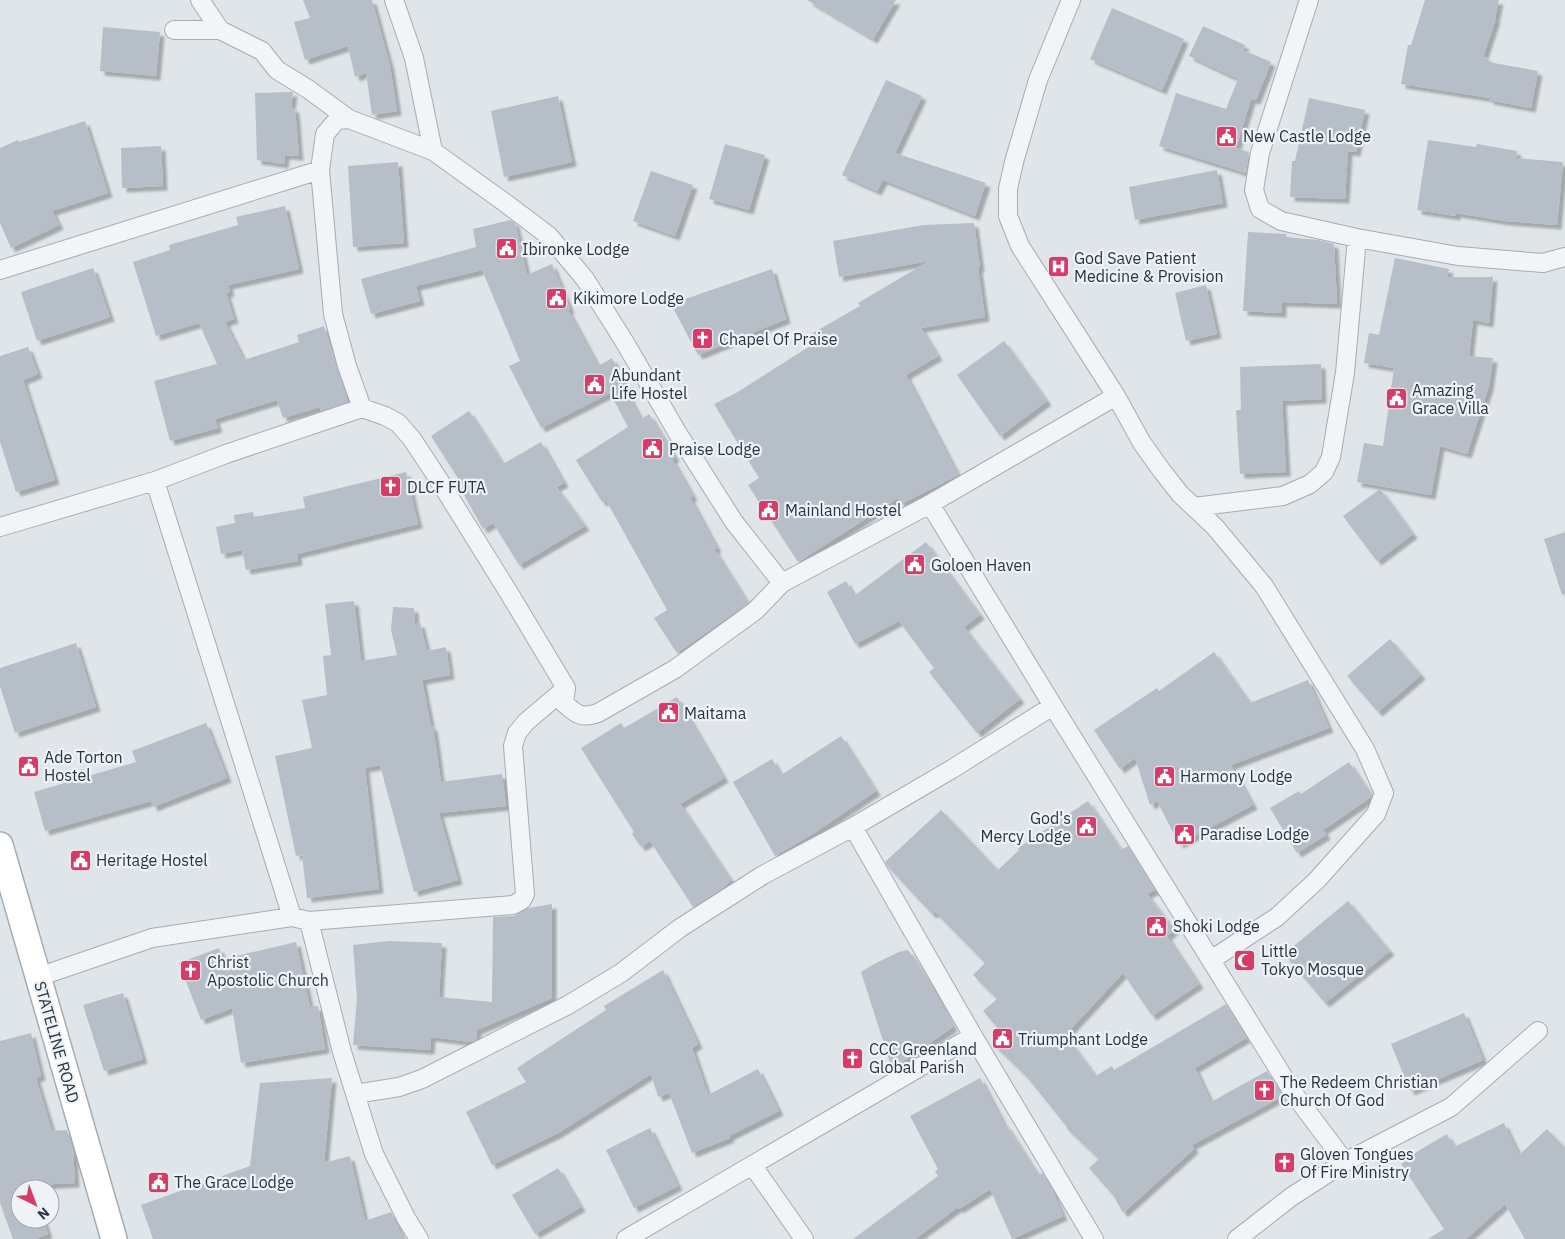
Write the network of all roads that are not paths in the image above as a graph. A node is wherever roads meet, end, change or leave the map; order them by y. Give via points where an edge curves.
1 (200, 0) edge
2 (394, 0) edge
3 (1071, 0) edge
4 (1309, 0) edge
5 (174, 30) dead end
6 (220, 30) junction
7 (349, 119) junction
8 (433, 151) junction
9 (320, 170) junction
10 (1356, 238) junction
11 (1565, 257) edge
12 (0, 270) edge
13 (1116, 396) junction
14 (362, 408) junction
15 (155, 481) junction
16 (930, 504) junction
17 (1194, 507) junction
18 (0, 527) edge
19 (782, 584) junction
20 (566, 688) junction
21 (1053, 706) junction
22 (853, 826) junction
23 (0, 845) edge
24 (292, 917) junction
25 (309, 921) junction
26 (1211, 960) junction
27 (38, 977) junction
28 (1538, 1031) dead end
29 (973, 1036) junction
30 (355, 1094) junction
31 (1345, 1162) junction
32 (753, 1166) junction
33 (114, 1239) edge
34 (419, 1239) edge
35 (626, 1239) edge
36 (804, 1239) edge
37 (1094, 1239) edge
38 (1237, 1239) edge

1 - 6 street
2 - 8 street via 414,58
3 - 13 street via 1038,80 1014,162 1008,189 1008,216 1020,246
4 - 10 street via 1260,153 1254,190 1260,209 1281,221
5 - 6 street
6 - 7 street via 262,51 277,70
7 - 8 street
7 - 9 street via 337,120 324,134
8 - 19 street via 549,236 585,280 734,522
9 - 12 street
9 - 14 street via 333,314
10 - 11 street via 1458,256 1543,263
10 - 17 street via 1345,373 1331,457 1324,472 1310,484 1283,496
13 - 16 street
13 - 17 street via 1142,443 1180,494
14 - 15 street
14 - 20 street via 398,423 412,439
15 - 18 street
15 - 24 street
16 - 19 street
16 - 21 street
17 - 26 street via 1264,586 1365,748 1384,793 1376,814 1317,880 1277,917
19 - 20 street via 755,611 675,669 598,713 588,717 576,714 564,703
20 - 25 street via 526,722 517,733 513,746 525,894 522,900 513,905
21 - 22 street
21 - 26 street
22 - 29 street
22 - 30 street via 763,875 680,928 621,973 568,1005 422,1080
23 - 27 street, STATELINE ROAD
24 - 25 street
24 - 27 street via 152,938
25 - 30 street
26 - 31 street via 1294,1094
27 - 33 street, STATELINE ROAD
28 - 31 street via 1451,1107
29 - 32 street
29 - 37 street
30 - 34 street via 374,1154
31 - 38 street via 1291,1197
32 - 35 street
32 - 36 street

